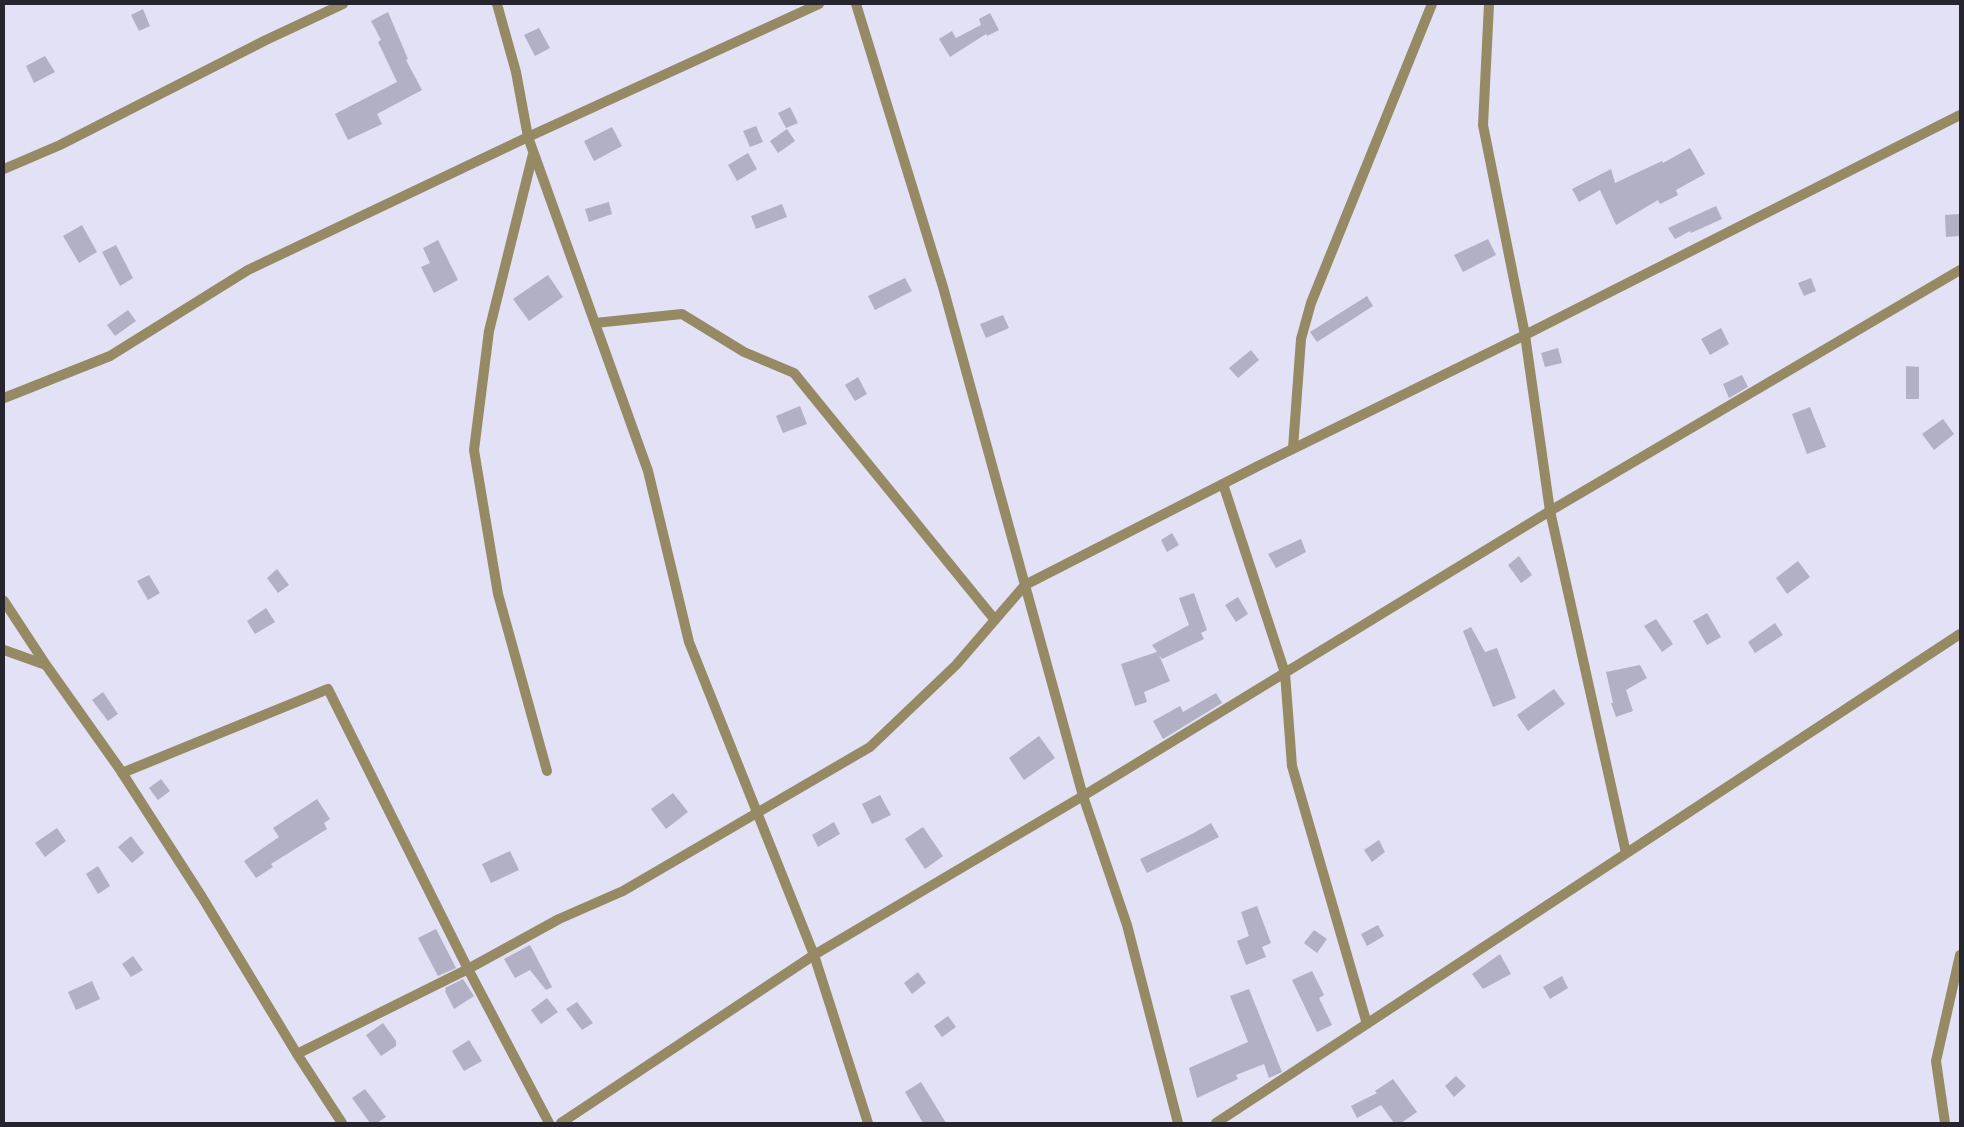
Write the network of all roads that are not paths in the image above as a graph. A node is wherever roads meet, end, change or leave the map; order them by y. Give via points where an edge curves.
1 (343, 4) edge
2 (496, 4) edge
3 (819, 4) edge
4 (856, 4) edge
5 (1432, 4) edge
6 (1489, 4) edge
7 (1960, 114) edge
8 (528, 137) junction
9 (533, 153) junction
10 (4, 169) edge
11 (1960, 270) edge
12 (595, 323) junction
13 (1525, 335) junction
14 (4, 398) edge
15 (1293, 448) junction
16 (1223, 484) junction
17 (1550, 511) junction
18 (1025, 585) junction
19 (4, 601) edge
20 (995, 620) junction
21 (1960, 634) edge
22 (4, 650) edge
23 (46, 665) junction
24 (1285, 673) junction
25 (547, 771) dead end
26 (122, 773) junction
27 (1083, 796) junction
28 (757, 813) junction
29 (1626, 853) junction
30 (814, 955) junction
31 (1960, 955) edge
32 (468, 969) junction
33 (1367, 1024) junction
34 (297, 1054) junction
35 (342, 1123) edge
36 (549, 1123) edge
37 (561, 1123) edge
38 (868, 1123) edge
39 (1178, 1123) edge
40 (1216, 1123) edge
41 (1945, 1123) edge

1 - 10 street via 60,145
2 - 8 street via 516,72
3 - 8 street
4 - 18 street via 942,287
5 - 15 street via 1312,303 1301,339
6 - 13 street via 1483,125
7 - 13 street
8 - 9 street
8 - 14 street via 248,270 110,356
9 - 12 street
9 - 25 street via 489,331 474,450 498,594
11 - 17 street
12 - 20 street via 682,314 744,352 794,373
12 - 28 street via 648,471 689,642
13 - 15 street
13 - 17 street
15 - 16 street
16 - 18 street
16 - 24 street
17 - 24 street
17 - 29 street
18 - 20 street
18 - 27 street
19 - 23 street
20 - 28 street via 956,665 870,747
21 - 29 street
22 - 23 street
23 - 26 street
24 - 27 street
24 - 33 street via 1292,766
26 - 32 street via 328,689
26 - 34 street
27 - 30 street
27 - 39 street via 1128,925
28 - 30 street
28 - 32 street via 623,891 559,919
29 - 33 street
30 - 37 street
30 - 38 street
31 - 41 street via 1936,1061
32 - 34 street
32 - 36 street
33 - 40 street
34 - 35 street

